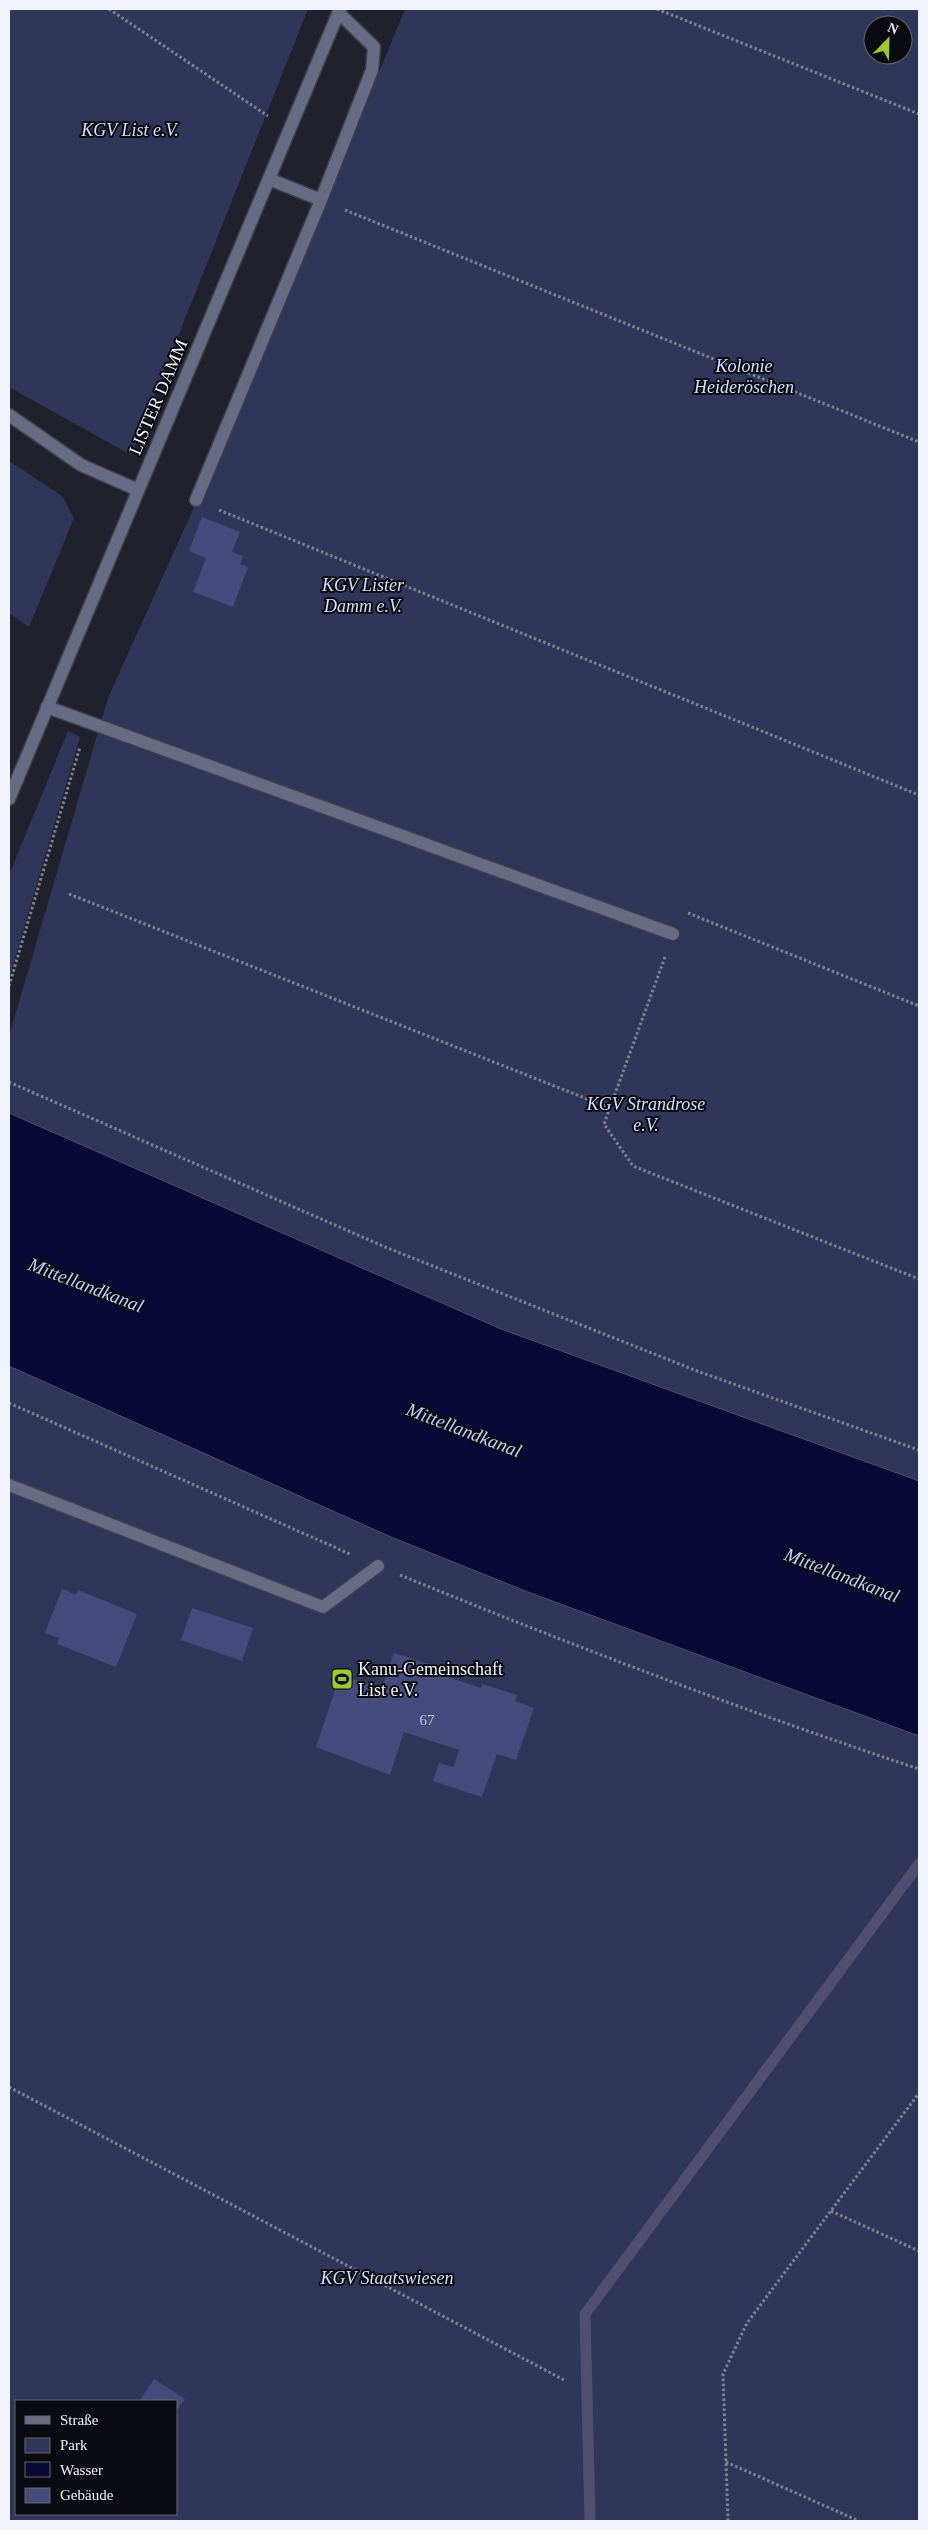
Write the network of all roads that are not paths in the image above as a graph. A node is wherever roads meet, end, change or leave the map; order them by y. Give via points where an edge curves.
1 (340, 11) edge
2 (269, 179) junction
3 (321, 200) junction
4 (9, 415) edge
5 (138, 490) junction
6 (196, 500) road end
7 (47, 707) junction
8 (9, 799) edge
9 (673, 934) road end
10 (9, 1485) edge
11 (378, 1566) road end

1 - 2 street, LISTER DAMM
1 - 3 street via 374,47 372,70
2 - 3 street
2 - 5 street, LISTER DAMM
3 - 6 street
4 - 5 street via 82,464
5 - 7 street, LISTER DAMM
7 - 8 street, LISTER DAMM
7 - 9 street
10 - 11 street via 323,1608

